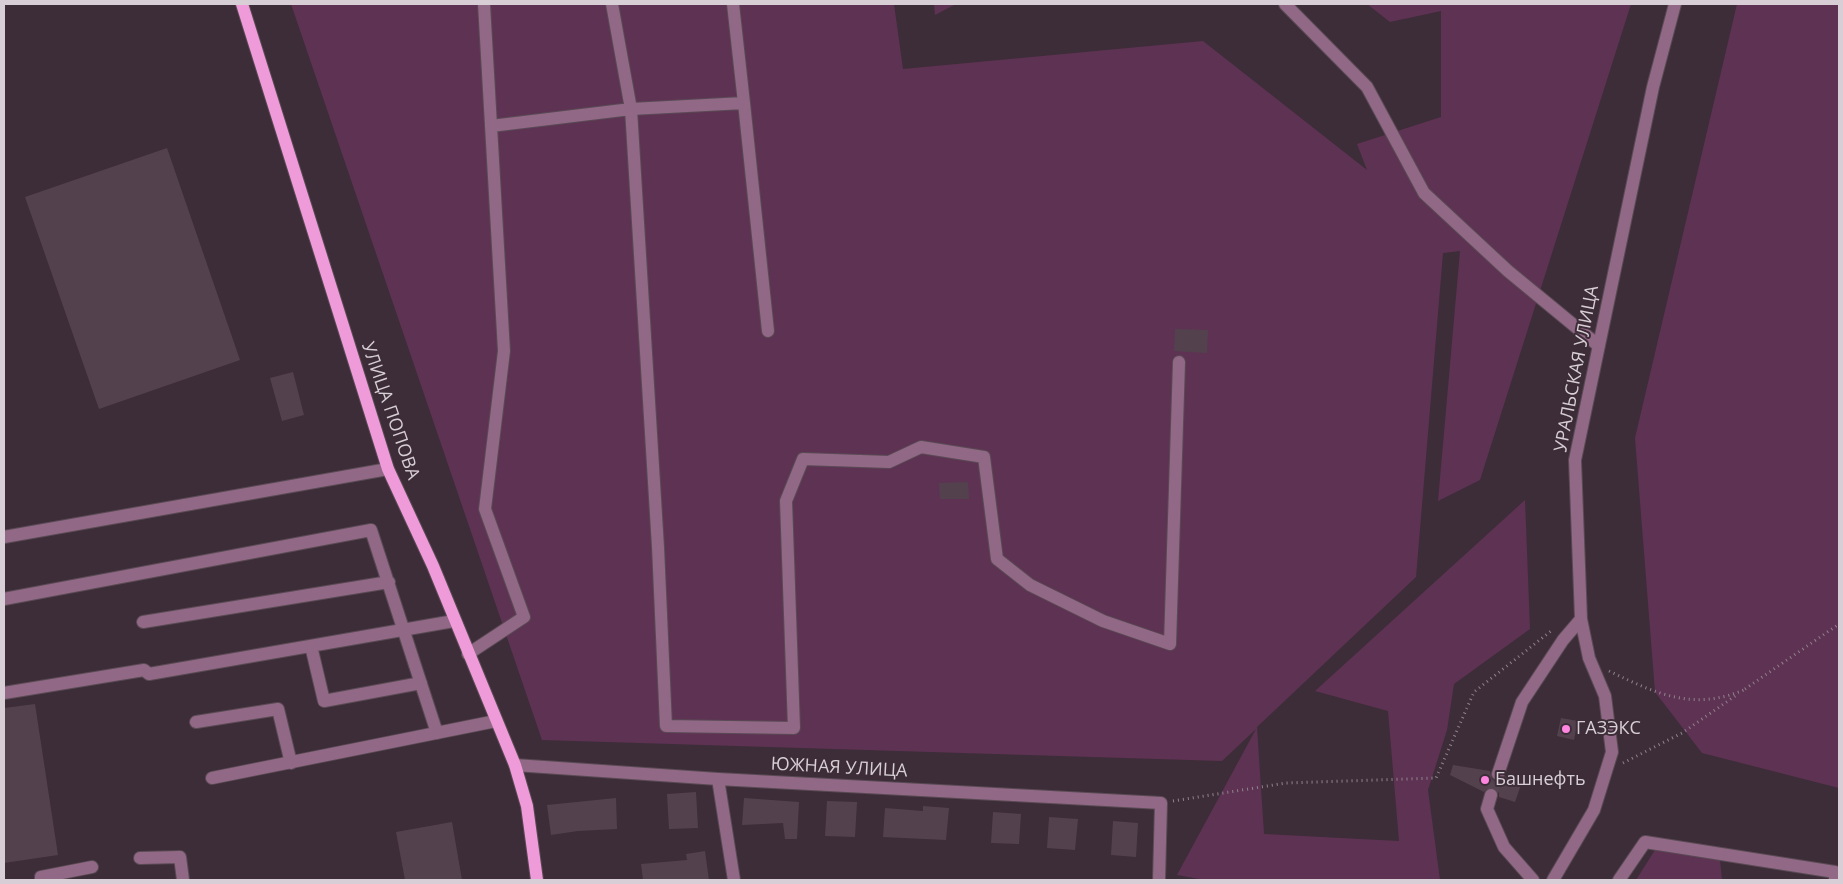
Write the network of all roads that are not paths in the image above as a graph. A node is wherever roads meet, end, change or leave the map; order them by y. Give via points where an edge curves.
1 (242, 4) edge
2 (484, 4) edge
3 (612, 4) edge
4 (732, 4) edge
5 (1285, 4) edge
6 (1675, 4) edge
7 (744, 103) junction
8 (631, 109) junction
9 (491, 126) junction
10 (768, 331) dead end
11 (1599, 346) junction
12 (1179, 362) dead end
13 (388, 469) junction
14 (4, 537) edge
15 (389, 582) junction
16 (4, 599) edge
17 (1581, 619) junction
18 (143, 622) dead end
19 (454, 622) junction
20 (404, 630) junction
21 (311, 646) junction
22 (468, 654) junction
23 (421, 683) junction
24 (4, 693) edge
25 (496, 721) junction
26 (196, 722) dead end
27 (437, 733) junction
28 (290, 762) junction
29 (515, 765) junction
30 (1498, 774) tunnel mouth
31 (212, 778) dead end
32 (718, 779) junction
33 (1491, 795) tunnel mouth
34 (140, 858) dead end
35 (92, 867) dead end
36 (41, 880) edge
37 (183, 880) edge
38 (537, 880) edge
39 (734, 880) edge
40 (1159, 880) edge
41 (1533, 880) edge
42 (1553, 880) edge
43 (1619, 880) edge
44 (1835, 880) edge

1 - 13 main road, УЛИЦА ПОПОВА
2 - 9 street
3 - 8 street
4 - 7 street
5 - 11 street via 1367,87 1424,193 1508,271
6 - 11 street, УРАЛЬСКАЯ УЛИЦА via 1653,87
7 - 8 street
7 - 10 street
8 - 9 street
8 - 12 street via 666,726 794,728 786,501 803,458 888,462 920,447 984,457 997,559 1030,585 1062,601 1103,621 1170,644
9 - 22 street via 504,351 485,509 524,617
11 - 17 street, УРАЛЬСКАЯ УЛИЦА via 1575,460
13 - 14 street
13 - 19 main road, УЛИЦА ПОПОВА
15 - 16 street via 372,530
15 - 18 street
15 - 20 street
17 - 30 street via 1562,640 1522,702
17 - 42 street, УРАЛЬСКАЯ УЛИЦА via 1589,658 1605,696 1612,752 1594,810
19 - 20 street
19 - 22 main road, УЛИЦА ПОПОВА
20 - 21 street
20 - 23 street
21 - 23 street via 324,701
21 - 24 street via 149,674 144,670
22 - 25 main road, УЛИЦА ПОПОВА
23 - 27 street
25 - 27 street
25 - 29 main road, УЛИЦА ПОПОВА
26 - 28 street via 278,709
27 - 28 street
28 - 31 street
29 - 32 street, ЮЖНАЯ УЛИЦА
29 - 38 main road, УЛИЦА ПОПОВА via 527,806
32 - 39 street
32 - 40 street, ЮЖНАЯ УЛИЦА via 1161,803
33 - 41 street via 1487,809 1504,847
34 - 37 street via 180,857
35 - 36 street via 41,877
43 - 44 street via 1645,842 1835,872

